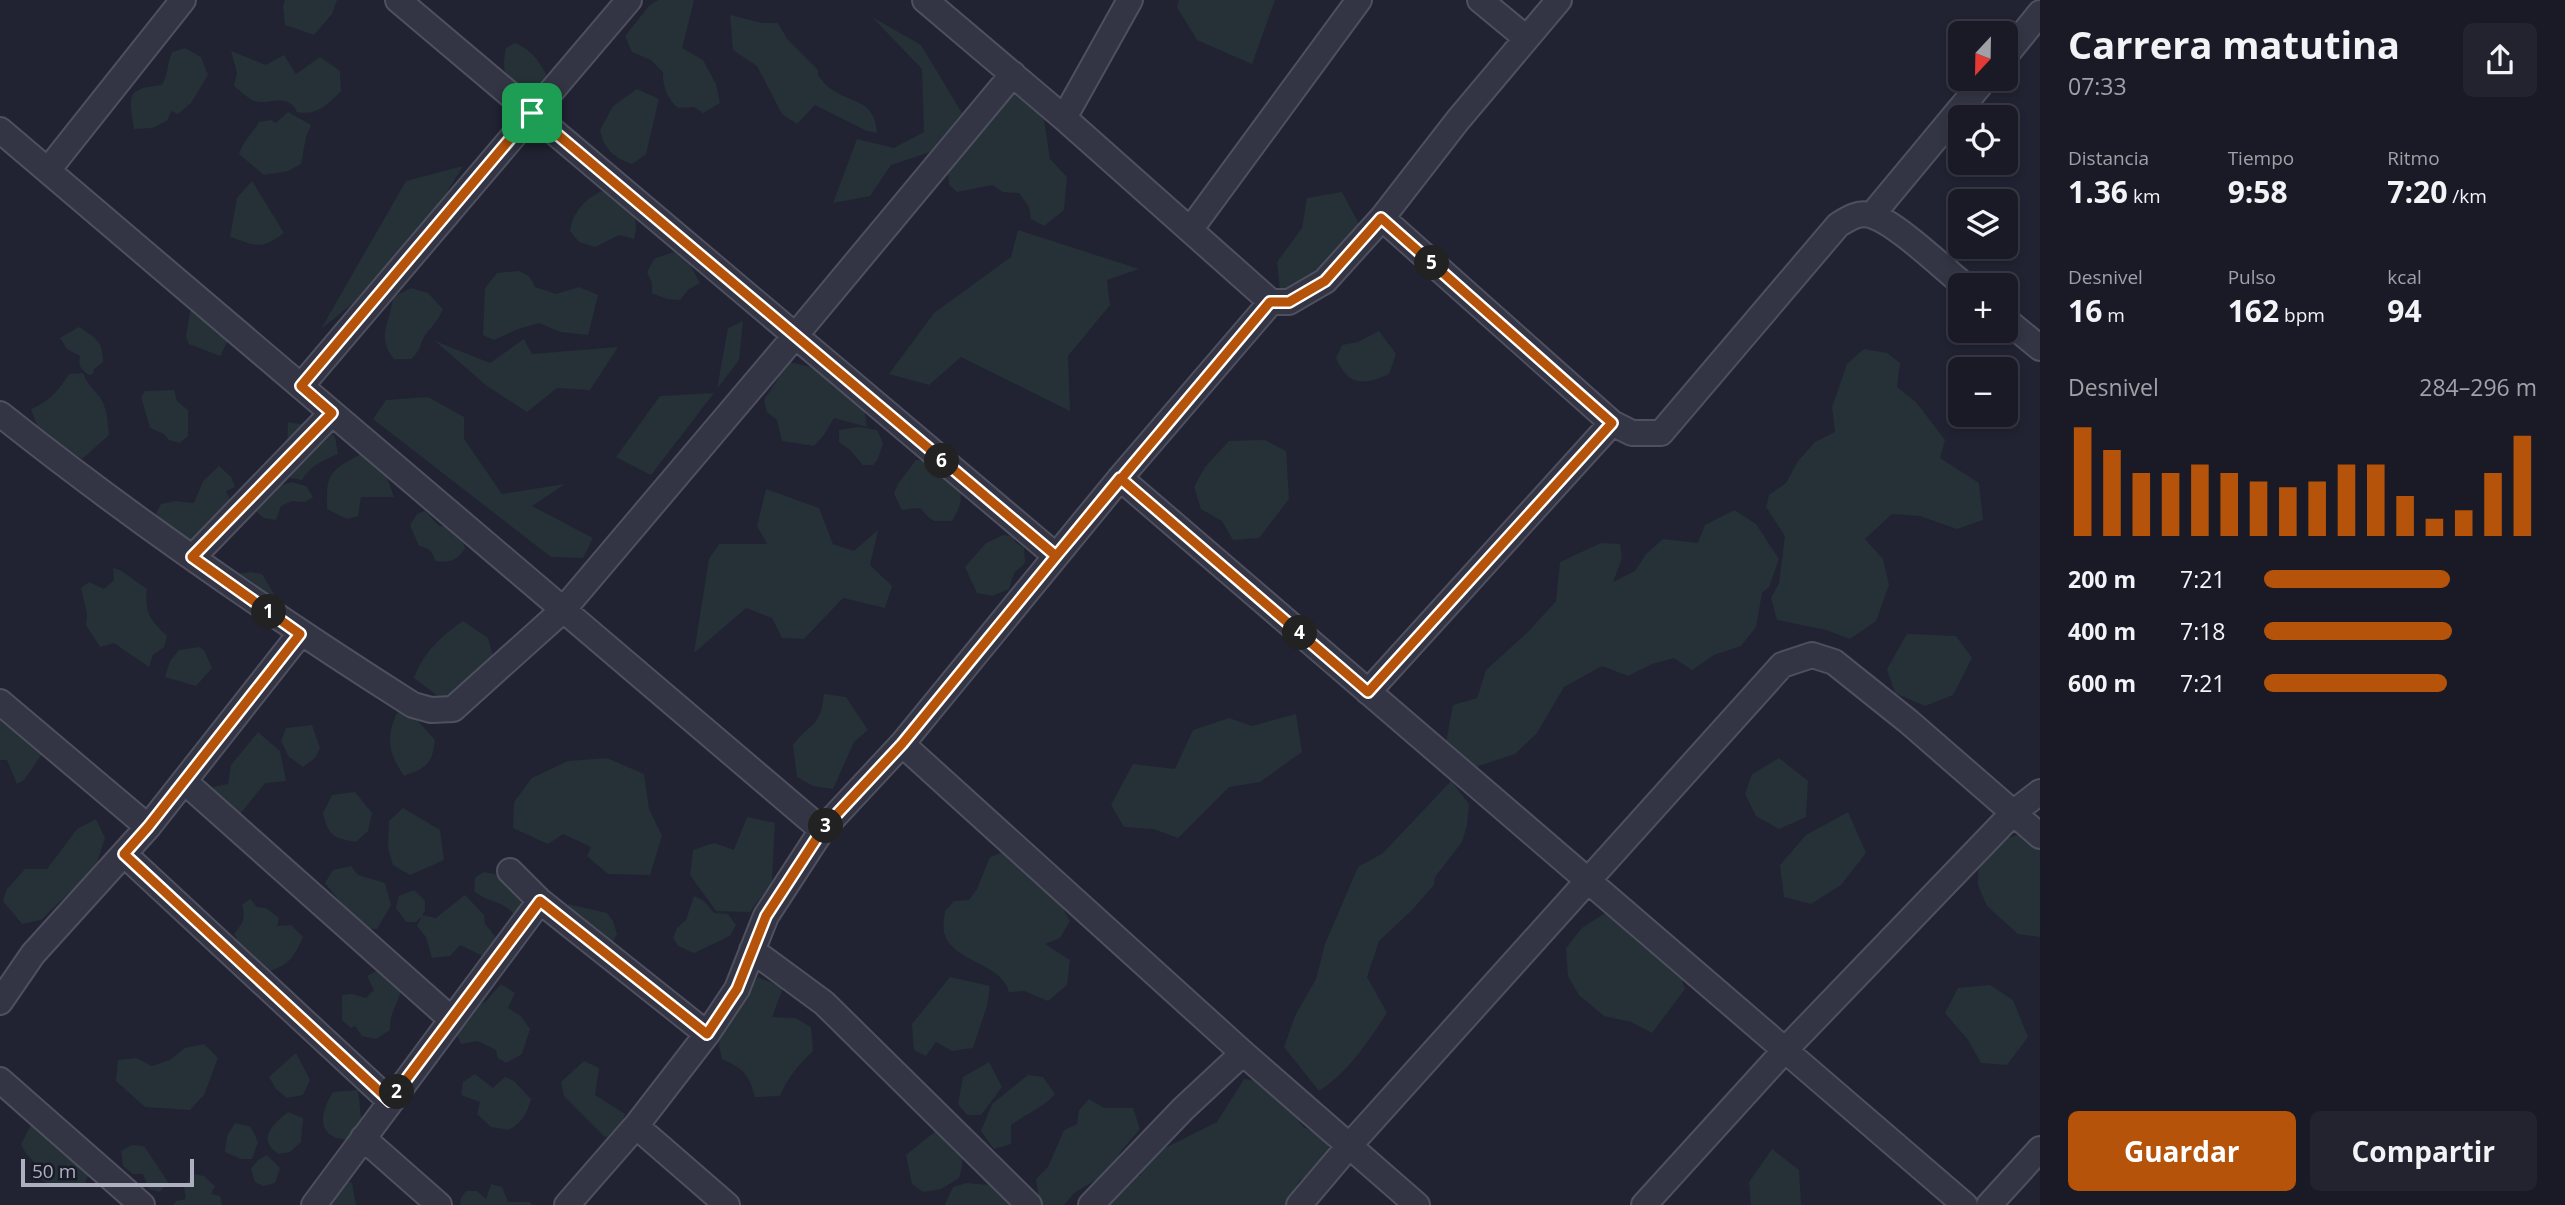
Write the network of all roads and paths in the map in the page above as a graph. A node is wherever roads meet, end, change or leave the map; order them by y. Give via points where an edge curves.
1 (183, 0) edge
2 (398, 0) edge
3 (629, 0) edge
4 (925, 0) edge
5 (1130, 0) edge
6 (1359, 0) edge
7 (1480, 0) edge
8 (1559, 0) edge
9 (2040, 13) edge
10 (1526, 38) junction
11 (2018, 40) edge
12 (1013, 74) junction
13 (1975, 91) edge
14 (532, 113) junction
15 (1064, 118) junction
16 (0, 130) edge
17 (48, 170) junction
18 (1872, 215) junction
19 (1381, 218) junction
20 (1191, 230) junction
21 (1949, 273) edge
22 (1270, 302) junction
23 (2018, 330) edge
24 (795, 336) junction
25 (2040, 348) edge
26 (301, 386) junction
27 (332, 413) junction
28 (0, 414) edge
29 (1612, 423) junction
30 (1120, 478) junction
31 (1056, 556) junction
32 (192, 557) junction
33 (563, 610) junction
34 (300, 634) junction
35 (1368, 692) junction
36 (0, 702) edge
37 (902, 744) junction
38 (184, 782) junction
39 (2040, 792) edge
40 (2013, 813) junction
41 (148, 827) junction
42 (822, 830) junction
43 (2040, 836) edge
44 (124, 854) junction
45 (510, 871) dead end
46 (1588, 880) junction
47 (540, 901) junction
48 (752, 950) junction
49 (0, 1002) edge
50 (451, 1019) junction
51 (707, 1034) junction
52 (1785, 1050) junction
53 (1243, 1054) junction
54 (0, 1080) edge
55 (390, 1101) junction
56 (636, 1126) junction
57 (363, 1138) junction
58 (1349, 1146) junction
59 (2040, 1149) edge
60 (142, 1205) edge
61 (314, 1205) edge
62 (439, 1205) edge
63 (567, 1205) edge
64 (727, 1205) edge
65 (1029, 1205) edge
66 (1091, 1205) edge
67 (1299, 1205) edge
68 (1417, 1205) edge
69 (1644, 1205) edge
70 (1965, 1205) edge
71 (1989, 1205) edge

1 - 17 street
2 - 14 street
3 - 14 street
4 - 12 street
5 - 15 street
6 - 20 street
7 - 10 street
8 - 10 street
9 - 11 street
10 - 19 street
12 - 15 street
12 - 24 street
13 - 18 street
14 - 24 street
14 - 26 street
15 - 20 street
16 - 17 street
17 - 26 street
18 - 21 street
18 - 29 street via 1854,215 1838,225 1661,433 1632,433
19 - 22 street via 1325,281 1289,302
19 - 29 street
20 - 22 street
22 - 30 street
23 - 25 street
24 - 31 street
24 - 33 street
26 - 27 street
27 - 32 street
27 - 33 street
28 - 32 street
29 - 35 street
30 - 31 street
30 - 35 street
31 - 37 street
32 - 34 street
33 - 34 street via 453,709 413,705
33 - 42 street
34 - 38 street
35 - 46 street
36 - 41 street
37 - 42 street
37 - 53 street
38 - 41 street
38 - 50 street
39 - 40 street
40 - 43 street
40 - 46 street via 1834,662 1812,655 1782,665
40 - 52 street
41 - 44 street
42 - 48 street via 766,916
44 - 49 street via 33,954
44 - 55 street
45 - 47 street
46 - 52 street
46 - 58 street
47 - 50 street
47 - 51 street
48 - 51 street via 737,989
48 - 65 street via 824,1003
50 - 55 street
51 - 56 street
52 - 69 street
52 - 70 street
53 - 58 street
53 - 66 street
54 - 60 street
55 - 57 street
56 - 63 street
56 - 64 street
57 - 61 street
57 - 62 street
58 - 67 street
58 - 68 street
59 - 71 street

